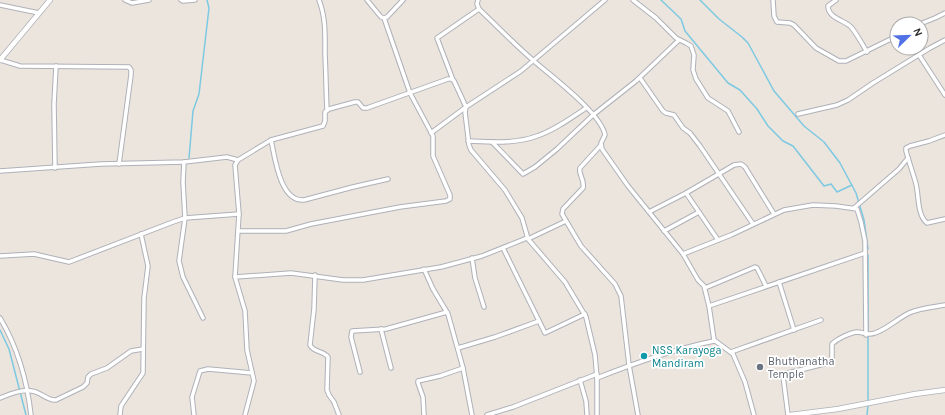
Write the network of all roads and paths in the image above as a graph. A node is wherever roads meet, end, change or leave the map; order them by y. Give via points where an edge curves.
1 (50, 0) edge
2 (125, 0) edge
3 (149, 0) edge
4 (181, 0) edge
5 (195, 0) edge
6 (319, 0) edge
7 (367, 0) edge
8 (403, 0) edge
9 (478, 0) edge
10 (605, 0) edge
11 (633, 0) edge
12 (773, 0) edge
13 (836, 0) edge
14 (0, 5) edge
15 (479, 9) junction
16 (945, 12) edge
17 (38, 13) junction
18 (384, 18) junction
19 (929, 20) edge
20 (679, 40) junction
21 (889, 40) edge
22 (945, 40) edge
23 (929, 49) edge
24 (867, 52) junction
25 (917, 56) edge
26 (920, 56) edge
27 (0, 60) edge
28 (533, 61) junction
29 (56, 66) junction
30 (640, 78) junction
31 (454, 80) junction
32 (410, 93) junction
33 (945, 95) edge
34 (466, 107) junction
35 (586, 108) junction
36 (327, 110) junction
37 (798, 114) dead end
38 (593, 115) junction
39 (431, 132) junction
40 (739, 132) dead end
41 (945, 135) edge
42 (271, 140) junction
43 (468, 141) junction
44 (492, 142) junction
45 (601, 145) junction
46 (908, 158) junction
47 (238, 160) junction
48 (184, 162) junction
49 (119, 164) junction
50 (55, 168) junction
51 (0, 170) edge
52 (719, 173) junction
53 (388, 180) dead end
54 (686, 193) junction
55 (854, 208) junction
56 (649, 212) junction
57 (699, 212) junction
58 (239, 214) junction
59 (774, 214) junction
60 (185, 218) junction
61 (945, 219) edge
62 (566, 221) junction
63 (753, 224) junction
64 (238, 231) junction
65 (664, 231) junction
66 (141, 234) junction
67 (528, 238) junction
68 (718, 240) junction
69 (503, 248) junction
70 (865, 253) junction
71 (683, 254) junction
72 (0, 256) edge
73 (472, 258) junction
74 (424, 270) junction
75 (315, 275) junction
76 (234, 277) junction
77 (779, 282) junction
78 (766, 286) junction
79 (705, 288) junction
80 (945, 305) edge
81 (709, 306) junction
82 (484, 307) dead end
83 (447, 312) junction
84 (585, 314) junction
85 (0, 318) edge
86 (203, 318) dead end
87 (821, 320) dead end
88 (539, 321) junction
89 (381, 329) junction
90 (794, 330) junction
91 (866, 335) junction
92 (714, 341) junction
93 (458, 348) junction
94 (143, 349) junction
95 (731, 352) junction
96 (629, 366) junction
97 (391, 368) dead end
98 (463, 368) junction
99 (360, 372) dead end
100 (252, 373) junction
101 (597, 376) junction
102 (580, 380) junction
103 (27, 390) junction
104 (945, 390) edge
105 (0, 398) edge
106 (31, 415) edge
107 (120, 415) edge
108 (194, 415) edge
109 (245, 415) edge
110 (339, 415) edge
111 (424, 415) edge
112 (472, 415) edge
113 (487, 415) edge
114 (587, 415) edge
115 (597, 415) edge
116 (638, 415) edge
117 (754, 415) edge
118 (789, 415) edge

1 - 17 street
2 - 3 street via 134,3
4 - 5 street
6 - 36 street via 325,21
7 - 18 street
8 - 18 street
9 - 15 street
10 - 28 street
11 - 20 street
12 - 24 street via 777,22 794,25 816,48 839,60 849,61
13 - 24 street via 828,9 832,15 852,29
14 - 17 street
15 - 28 street
15 - 31 street via 437,38
16 - 19 street
17 - 27 street
18 - 32 street
20 - 30 street
20 - 40 street via 689,44 695,58 694,74 708,98 728,111
21 - 24 street
22 - 23 street
25 - 37 street via 848,100
26 - 33 street
27 - 29 street via 20,66
28 - 34 street
28 - 35 street
29 - 49 street via 130,68
29 - 50 street
30 - 38 street
30 - 52 street via 662,111 674,115
31 - 32 street via 448,79
31 - 34 street
32 - 36 street via 364,109 355,102
32 - 39 street
34 - 39 street
34 - 43 street
35 - 38 street
35 - 44 street via 536,137
36 - 42 street via 323,126
38 - 44 street via 558,149 523,174
38 - 45 street via 605,134
39 - 64 street via 434,139 433,156 450,195 449,201 385,210 286,230
41 - 46 street via 907,146
42 - 47 street
42 - 53 street via 281,180 286,191 296,200
43 - 44 street
43 - 67 street via 471,150 506,190 522,218
45 - 56 street
45 - 62 street via 579,170 584,186 563,209 562,214
46 - 55 street
46 - 61 street via 925,221 931,223
47 - 48 street via 227,157
47 - 58 street via 235,166
48 - 49 street
48 - 60 street
49 - 50 street
50 - 51 street
52 - 54 street
52 - 59 street via 736,164 743,165
52 - 63 street
54 - 56 street
54 - 57 street
55 - 59 street via 813,205 794,207
55 - 70 street via 858,210 861,222
56 - 65 street
57 - 65 street
57 - 68 street
58 - 60 street
58 - 64 street
59 - 63 street
60 - 66 street
60 - 86 street via 179,261 183,277
62 - 67 street
62 - 96 street via 581,246 619,290
63 - 68 street
64 - 76 street
65 - 71 street
66 - 72 street via 69,262 34,254
66 - 94 street via 148,266 144,298
67 - 69 street
67 - 84 street via 565,282
68 - 71 street
69 - 73 street
69 - 88 street
70 - 77 street
70 - 91 street
71 - 79 street
73 - 74 street
73 - 82 street
74 - 75 street via 363,280 343,280
74 - 83 street
75 - 76 street via 291,273
75 - 110 street via 310,345 315,351 328,356 327,390
76 - 100 street via 245,312 247,350
77 - 78 street
77 - 90 street
78 - 79 street via 755,267
78 - 81 street
79 - 81 street
80 - 91 street via 916,310 875,333
81 - 92 street
83 - 89 street
83 - 93 street
84 - 88 street via 545,333
84 - 101 street via 590,329
85 - 103 street via 18,353
87 - 90 street
88 - 93 street
89 - 97 street
89 - 99 street via 351,332
90 - 95 street
91 - 118 street via 854,333 833,343 832,359 828,363 783,375
92 - 95 street
92 - 96 street via 684,347
93 - 98 street
94 - 103 street via 127,353 108,368 90,374 83,387 56,400
94 - 107 street via 143,373 121,406
95 - 117 street via 745,382
96 - 101 street
96 - 116 street
98 - 111 street via 418,381 424,400
98 - 112 street
100 - 108 street via 208,369 200,371 192,397
100 - 109 street via 253,387
101 - 102 street
101 - 115 street
102 - 113 street
102 - 114 street
103 - 105 street
103 - 106 street
104 - 118 street

